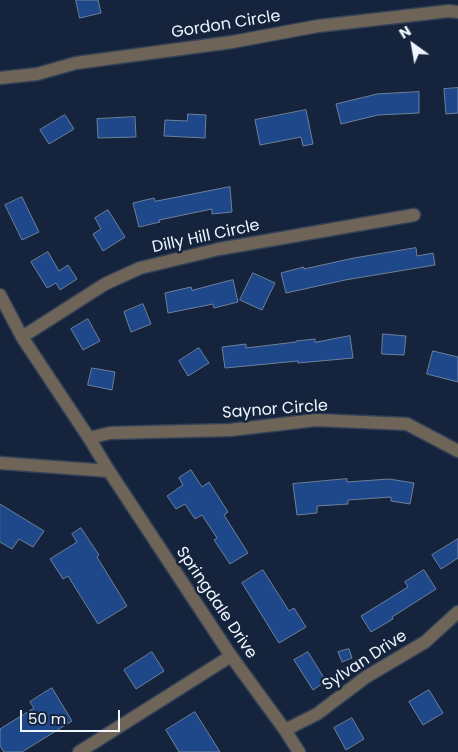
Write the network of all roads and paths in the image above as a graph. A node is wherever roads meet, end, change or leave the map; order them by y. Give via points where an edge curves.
1 (458, 12) edge
2 (0, 78) edge
3 (414, 215) dead end
4 (0, 295) edge
5 (22, 337) junction
6 (89, 438) junction
7 (458, 451) edge
8 (0, 463) edge
9 (109, 471) junction
10 (458, 612) edge
11 (231, 656) junction
12 (285, 730) junction
13 (79, 752) edge
14 (299, 752) edge

1 - 2 street, Gordon Circle via 318,26 232,42 76,63 37,74
3 - 5 street, Dilly Hill Circle via 219,249 140,268 105,284
4 - 5 street
5 - 6 street
6 - 7 street, Saynor Circle via 110,433 230,430 316,420 407,424
6 - 9 street
8 - 9 street
9 - 11 street, Springdale Drive
10 - 12 street, Sylvan Drive via 424,642 366,677 317,714
11 - 12 street, Springdale Drive
11 - 13 street
12 - 14 street, Springdale Drive

